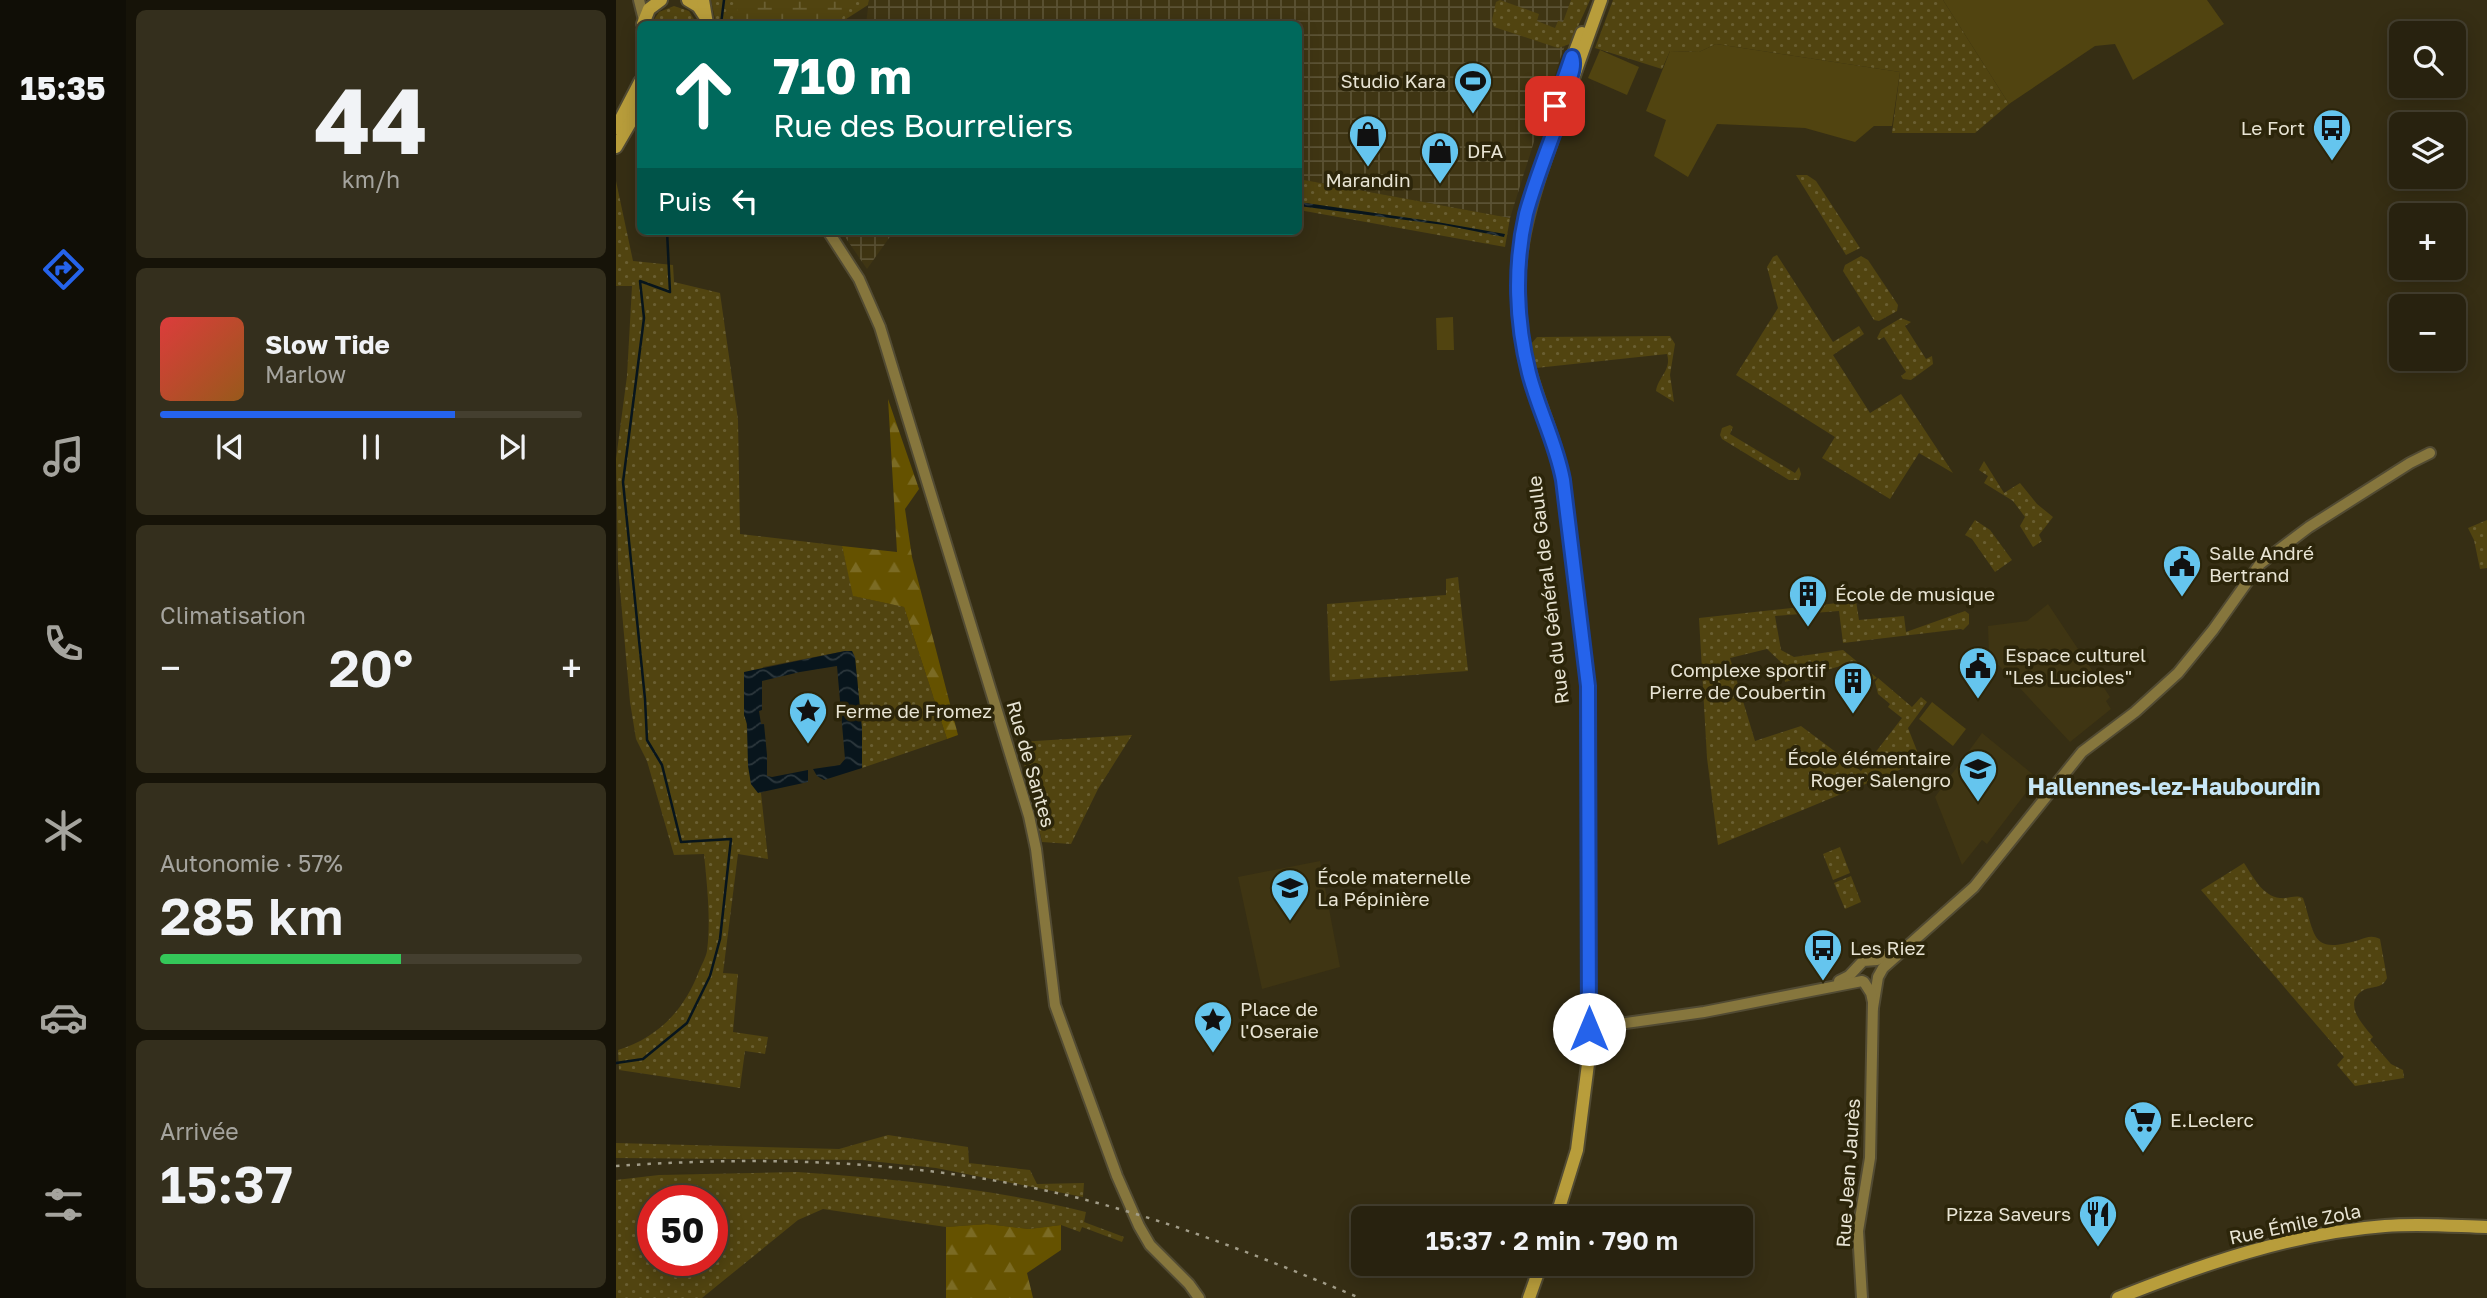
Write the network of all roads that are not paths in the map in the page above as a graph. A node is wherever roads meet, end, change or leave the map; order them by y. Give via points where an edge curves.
1 (639, 0) edge
2 (661, 0) edge
3 (688, 0) edge
4 (703, 0) edge
5 (1595, 0) edge
6 (1601, 0) edge
7 (705, 20) edge
8 (643, 21) edge
9 (643, 21) edge
10 (1572, 57) junction
11 (637, 88) edge
12 (1564, 103) junction
13 (637, 111) edge
14 (616, 128) edge
15 (616, 147) edge
16 (831, 235) edge
17 (2431, 453) dead end
18 (1907, 944) junction
19 (1871, 960) junction
20 (1859, 965) junction
21 (1878, 975) junction
22 (1863, 981) junction
23 (1820, 990) junction
24 (1872, 1008) junction
25 (1586, 1029) junction
26 (1560, 1206) edge
27 (2487, 1227) edge
28 (1537, 1276) edge
29 (1199, 1298) edge
30 (1529, 1298) edge
31 (1862, 1298) edge
32 (2118, 1298) edge

1 - 8 street
2 - 9 main road
3 - 7 main road via 698,6
4 - 7 main road
5 - 10 main road, Rue du Général de Gaulle
6 - 12 main road, Rue du Général de Gaulle
10 - 12 main road
10 - 25 main road, Rue du Général de Gaulle via 1521,211 1512,285 1517,353 1556,479 1574,626 1581,702
11 - 14 main road
12 - 25 main road, Rue du Général de Gaulle via 1527,213 1518,296 1529,374 1563,480 1588,686
13 - 15 main road
16 - 29 street, Rue de Santes via 854,270 880,327 1014,762 1036,849 1055,1005 1139,1226 1150,1245
17 - 18 street via 2309,527 2260,564 2183,668 2081,752 1974,887
18 - 19 street
18 - 21 street
19 - 20 street
19 - 21 street via 1878,966
20 - 22 street via 1857,974
20 - 23 street via 1846,978
21 - 22 street via 1872,982
21 - 24 street, Rue Jean Jaurès
22 - 23 street
22 - 24 street, Rue Jean Jaurès
23 - 25 street
24 - 31 street, Rue Jean Jaurès via 1870,1158 1858,1231
25 - 26 main road, Rue du Général de Gaulle via 1589,1068 1575,1162
27 - 32 main road, Rue Émile Zola via 2388,1226 2314,1237 2192,1268
28 - 30 main road

